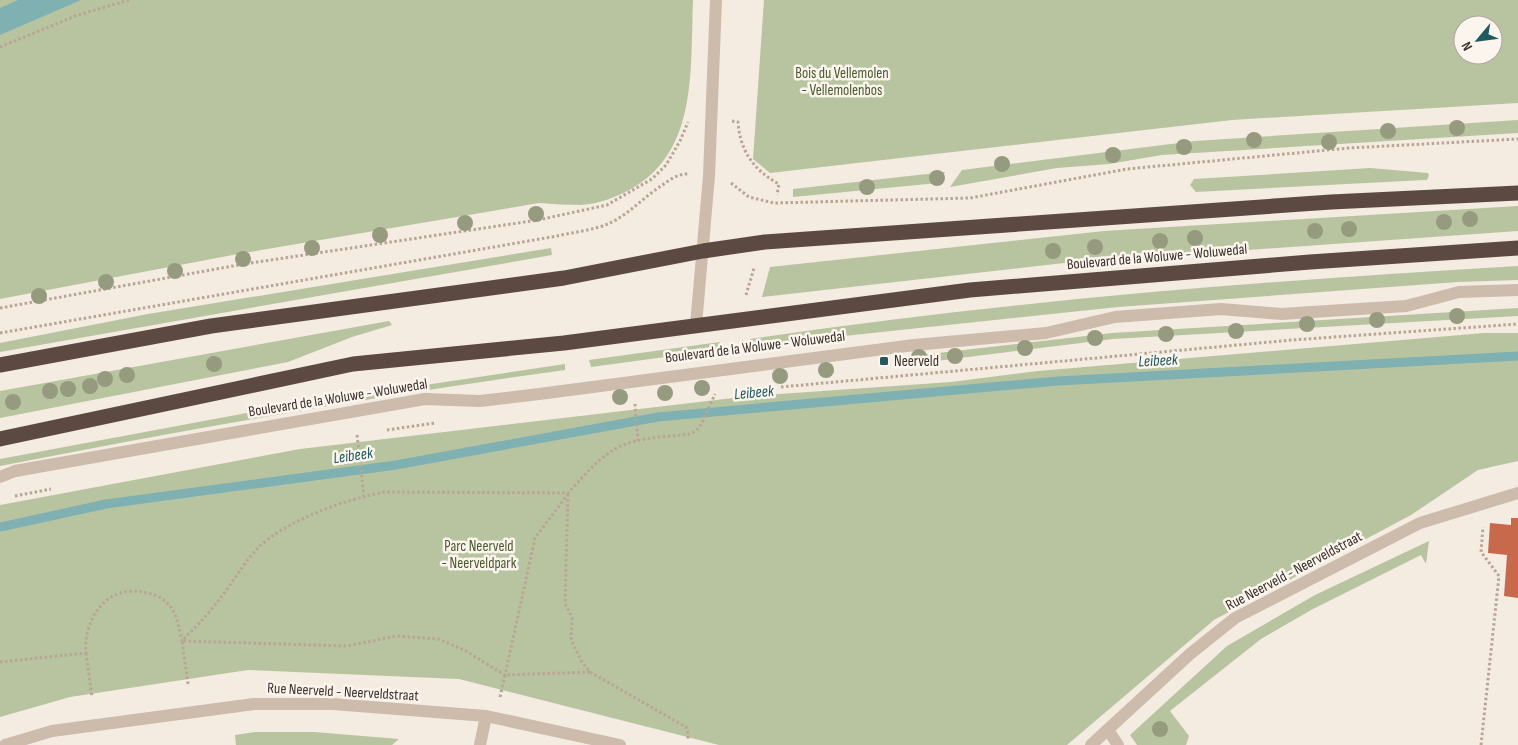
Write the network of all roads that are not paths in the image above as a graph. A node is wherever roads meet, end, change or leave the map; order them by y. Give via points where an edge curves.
1 (716, 0) edge
2 (1518, 193) edge
3 (1518, 248) edge
4 (703, 251) junction
5 (1518, 290) edge
6 (696, 325) junction
7 (0, 365) edge
8 (0, 439) edge
9 (0, 477) edge
10 (1518, 493) edge
11 (486, 716) junction
12 (1108, 730) junction
13 (5, 745) edge
14 (480, 745) edge
15 (620, 745) edge
16 (1091, 745) edge
17 (1118, 745) edge

1 - 4 street
2 - 4 highway via 1321,203 765,242
3 - 6 highway, Boulevard de la Woluwe - Woluwedal via 970,290
4 - 6 street
4 - 7 highway via 564,278 211,326
5 - 9 street, Boulevard de la Woluwe - Woluwedal via 1459,292 1406,306 1281,314 1221,309 1115,317 1046,333 914,345 539,394 480,401 425,399 15,471
6 - 8 highway, Boulevard de la Woluwe - Woluwedal via 564,343 353,364
10 - 12 street, Rue Neerveld - Neerveldstraat via 1420,523 1235,618 1190,654
11 - 13 street, Rue Neerveld - Neerveldstraat via 333,704 254,704 52,731
11 - 14 street
11 - 15 street, Rue Neerveld - Neerveldstraat
12 - 16 street, Rue Neerveld - Neerveldstraat
12 - 17 street

